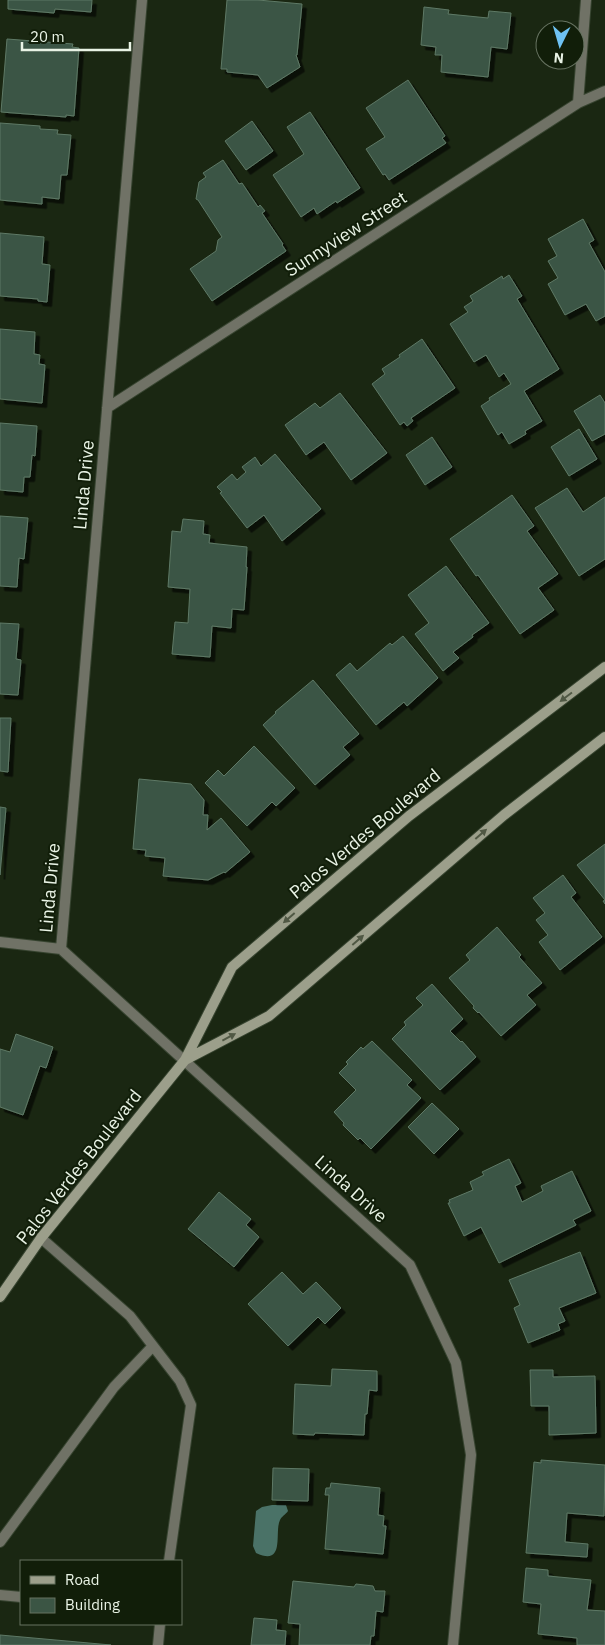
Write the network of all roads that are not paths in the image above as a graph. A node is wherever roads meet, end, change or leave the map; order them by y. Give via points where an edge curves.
1 (142, 0) edge
2 (586, 0) edge
3 (605, 92) edge
4 (578, 103) junction
5 (107, 408) junction
6 (605, 667) edge
7 (605, 737) edge
8 (0, 942) edge
9 (61, 949) junction
10 (185, 1060) junction
11 (41, 1238) junction
12 (0, 1297) edge
13 (153, 1346) junction
14 (0, 1542) edge
15 (169, 1560) edge
16 (0, 1595) edge
17 (20, 1597) edge
18 (160, 1625) edge
19 (158, 1645) edge
20 (453, 1645) edge

1 - 5 street, Linda Drive
2 - 4 street
3 - 4 street, Sunnyview Street
4 - 5 street, Sunnyview Street
5 - 9 street, Linda Drive
6 -> 10 main road, Palos Verdes Boulevard via 409,816 232,967
10 -> 7 main road, Palos Verdes Boulevard via 270,1016 504,815
8 - 9 street
9 - 10 street, Linda Drive
10 - 11 main road, Palos Verdes Boulevard
10 - 20 street, Linda Drive via 410,1265 456,1363 471,1455
11 - 12 main road, Palos Verdes Boulevard
11 - 13 street via 130,1316
13 - 14 street via 114,1387
13 - 15 street via 180,1381 191,1404
16 - 17 street
18 - 19 street

